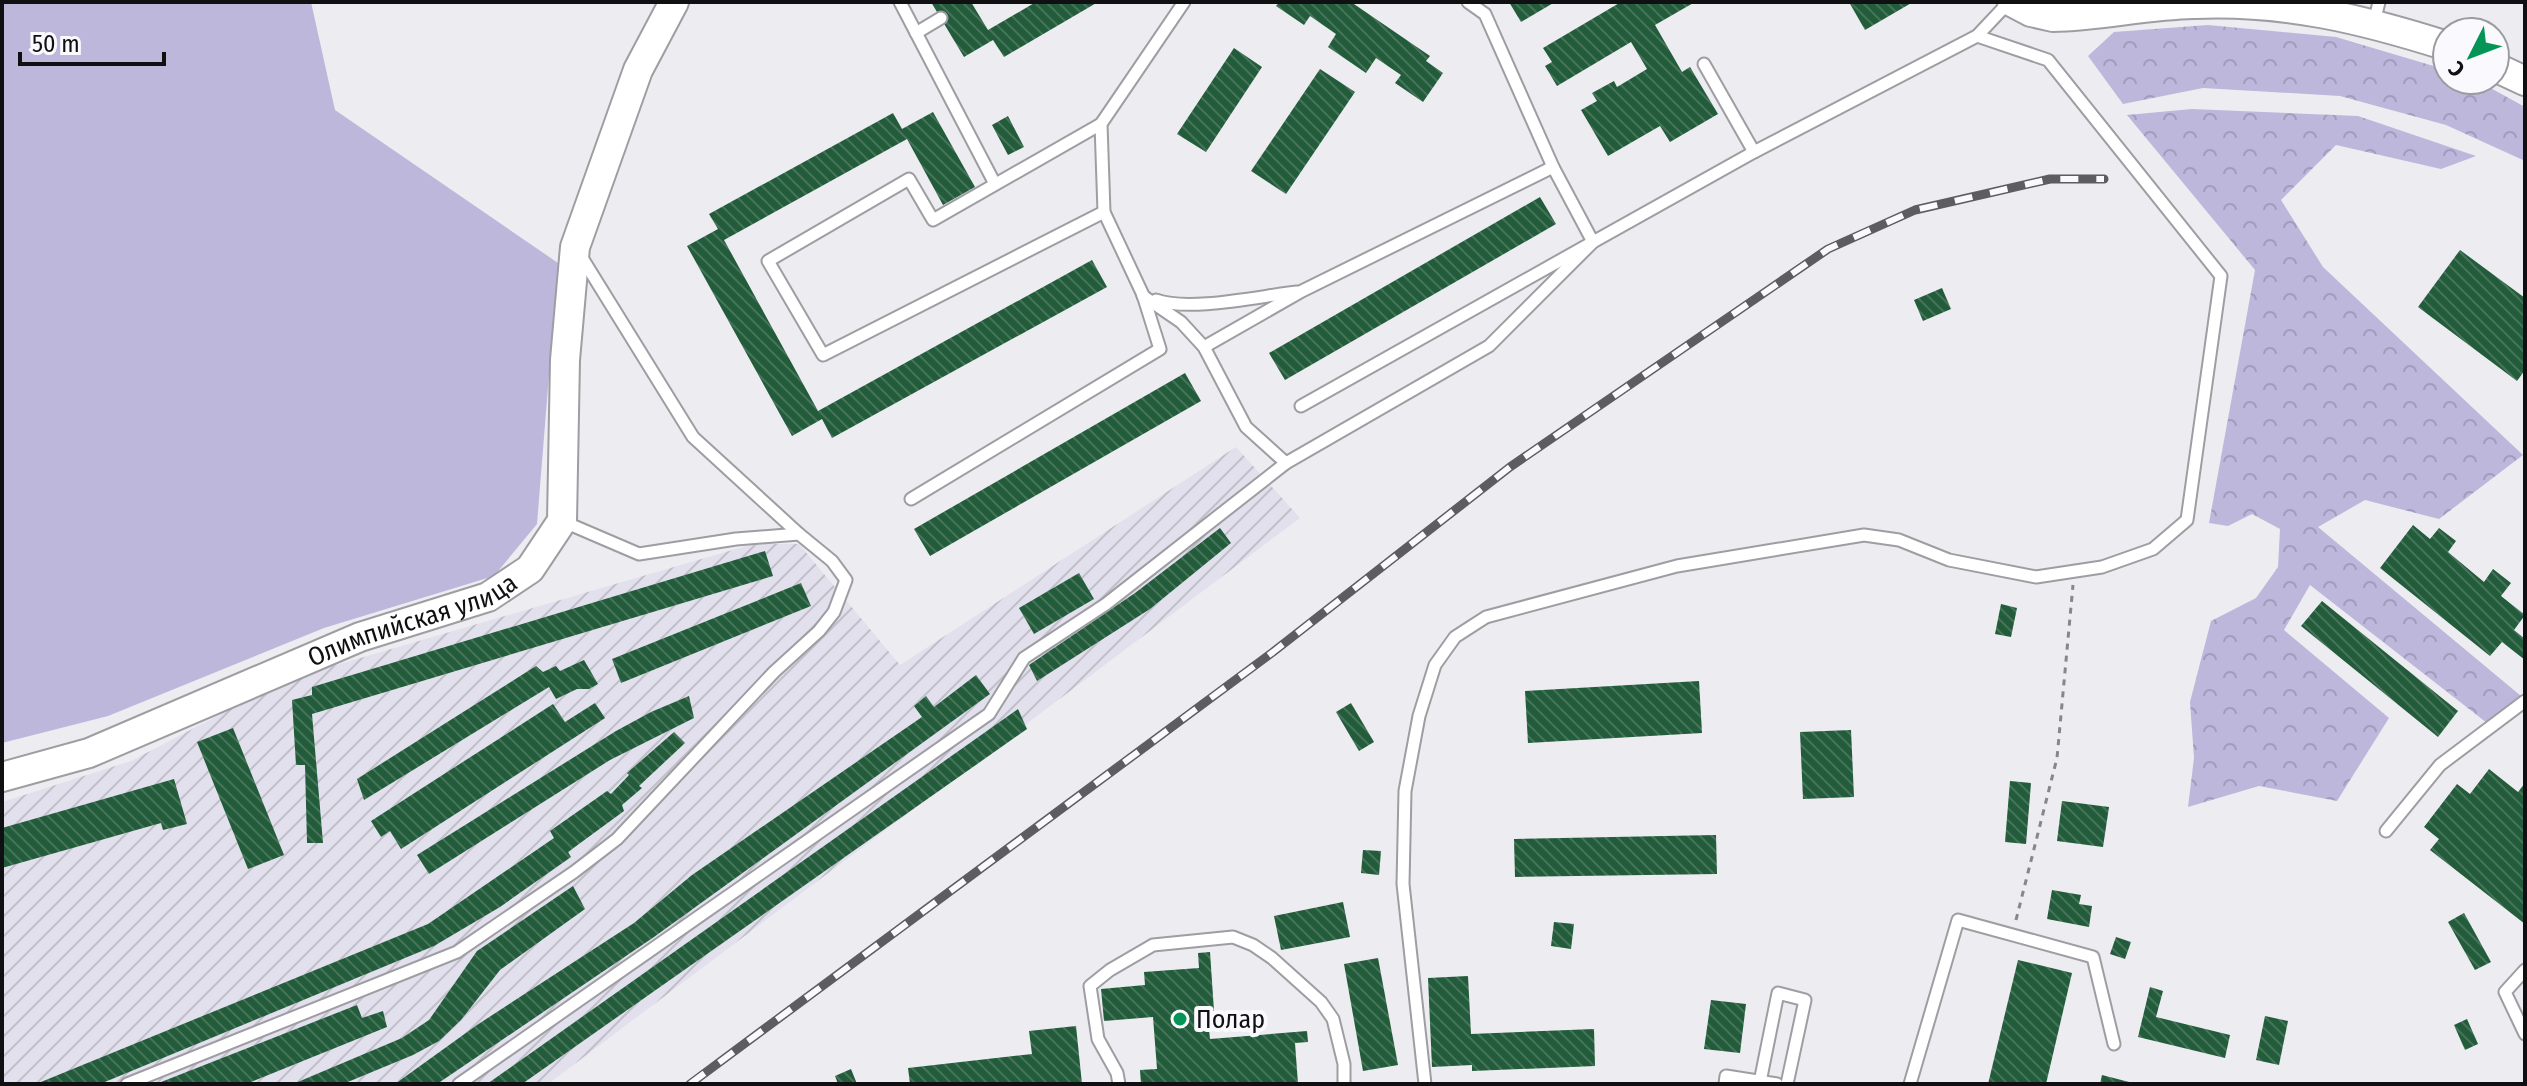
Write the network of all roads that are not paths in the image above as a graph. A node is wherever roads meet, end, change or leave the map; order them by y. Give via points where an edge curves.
1 (674, 2) edge
2 (900, 2) edge
3 (1184, 2) edge
4 (1468, 2) edge
5 (2010, 2) edge
6 (2243, 2) edge
7 (2376, 12) edge
8 (941, 18) dead end
9 (916, 33) junction
10 (1977, 36) junction
11 (2431, 38) edge
12 (1704, 64) dead end
13 (1101, 124) junction
14 (1754, 152) junction
15 (1553, 167) junction
16 (995, 184) junction
17 (1104, 212) junction
18 (1593, 242) junction
19 (575, 247) junction
20 (1302, 291) junction
21 (1143, 295) junction
22 (1204, 347) junction
23 (1301, 406) dead end
24 (1286, 463) junction
25 (911, 499) dead end
26 (562, 521) junction
27 (799, 534) junction
28 (2525, 701) edge
29 (2, 777) edge
30 (2386, 831) dead end
31 (2525, 970) edge
32 (2525, 1034) edge
33 (2114, 1044) dead end
34 (1760, 1082) junction
35 (127, 1084) edge
36 (459, 1084) edge
37 (1119, 1084) edge
38 (1344, 1084) edge
39 (1425, 1084) edge
40 (1725, 1084) edge
41 (1777, 1084) edge
42 (1787, 1084) edge
43 (1910, 1084) edge

1 - 19 street via 638,70
2 - 9 lane
3 - 13 lane
4 - 15 lane via 1485,14
5 - 6 street via 2053,17
5 - 10 lane
6 - 7 street
7 - 11 street
8 - 9 lane
9 - 16 lane
10 - 14 lane
10 - 39 lane via 2048,60 2221,276 2187,520 2153,549 2102,567 2036,577 1949,560 1899,540 1864,535 1677,566 1486,617 1455,637 1435,665 1405,791 1403,884
12 - 14 lane
13 - 16 lane
13 - 17 lane
14 - 18 lane
15 - 18 lane
15 - 20 lane
16 - 17 lane via 933,220 909,179 768,261 823,355
17 - 21 lane
18 - 23 lane
18 - 24 lane via 1489,346
19 - 26 street via 565,360
19 - 27 lane via 693,437
20 - 21 lane via 1169,305
20 - 22 lane
21 - 22 lane via 1181,322
21 - 25 lane via 1160,349
22 - 24 lane via 1246,427
24 - 36 lane via 1106,604 1024,658 989,714
26 - 27 lane via 639,554
26 - 29 street, Олимпийская улица via 530,569 488,597 360,637 89,753
27 - 35 lane via 846,580 834,612 617,839 457,952
28 - 30 lane via 2440,765
31 - 32 lane via 2505,992
33 - 43 lane via 2093,957 1958,920
34 - 40 lane via 1726,1076
34 - 41 lane
34 - 42 lane via 1778,993 1805,1000
37 - 38 lane via 1098,1039 1090,986 1153,945 1233,937 1272,958 1321,1002 1333,1019

